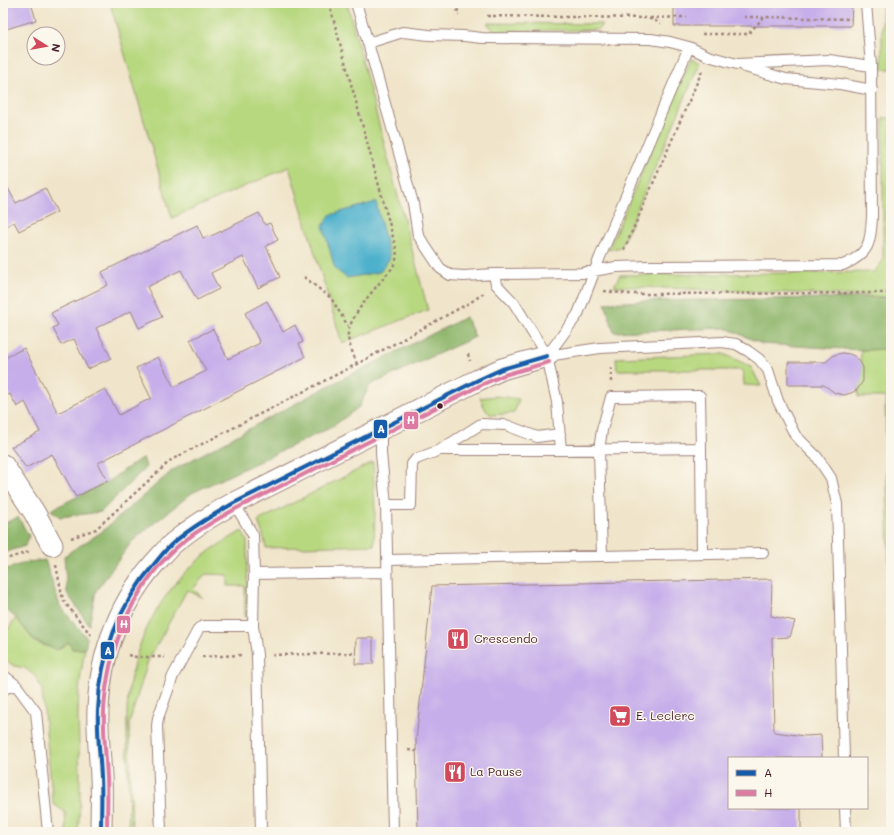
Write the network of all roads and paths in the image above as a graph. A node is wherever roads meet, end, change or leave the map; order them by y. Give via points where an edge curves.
1 (329, 3) edge
2 (356, 3) edge
3 (458, 3) edge
4 (866, 3) edge
5 (458, 16) dead end
6 (487, 16) dead end
7 (687, 17) dead end
8 (744, 17) dead end
9 (764, 17) junction
10 (647, 18) junction
11 (852, 18) dead end
12 (668, 26) dead end
13 (695, 34) dead end
14 (368, 43) junction
15 (689, 47) junction
16 (737, 64) junction
17 (704, 66) dead end
18 (871, 66) junction
19 (872, 90) junction
20 (624, 250) dead end
21 (595, 271) junction
22 (494, 274) junction
23 (304, 277) dead end
24 (496, 284) junction
25 (589, 288) junction
26 (891, 293) edge
27 (349, 327) junction
28 (548, 356) junction
29 (357, 364) junction
30 (381, 429) junction
31 (560, 434) junction
32 (701, 448) junction
33 (440, 450) junction
34 (560, 450) junction
35 (599, 450) junction
36 (3, 465) edge
37 (234, 503) junction
38 (386, 505) junction
39 (52, 545) junction
40 (763, 553) dead end
41 (702, 554) junction
42 (602, 556) junction
43 (3, 560) edge
44 (387, 560) junction
45 (387, 572) junction
46 (254, 574) junction
47 (253, 626) junction
48 (96, 636) dead end
49 (3, 675) edge
50 (16, 685) junction
51 (3, 689) edge
52 (408, 750) dead end
53 (416, 751) dead end
54 (844, 757) edge
55 (845, 809) edge
56 (48, 832) edge
57 (101, 832) edge
58 (161, 832) edge
59 (260, 832) edge
60 (392, 832) edge
61 (846, 832) edge

1 - 27 path via 397,257 393,267 354,316
2 - 14 lane
3 - 5 path
4 - 18 lane
6 - 10 path
7 - 10 path
8 - 9 path
9 - 11 path
9 - 13 path via 748,34
10 - 12 path
14 - 15 lane via 403,32 482,38 651,39
14 - 22 lane via 413,202 418,235 440,268 450,275
15 - 16 lane via 708,56
15 - 21 lane
16 - 18 lane via 830,60
16 - 19 lane via 786,79
17 - 20 path
18 - 19 lane
19 - 21 lane via 872,229 864,253 856,260 843,265 650,266 616,267
21 - 22 lane
21 - 25 lane
22 - 24 lane
23 - 27 path via 331,298
24 - 28 lane via 514,303
24 - 29 path via 471,302
25 - 26 path via 628,294
25 - 28 lane via 578,314
27 - 29 path via 348,338
28 - 30 street via 502,369
28 - 31 lane
28 - 54 lane via 600,348 722,342 736,344 748,351 768,370 778,401 795,435 817,457 831,478 837,504
29 - 39 path via 171,460 96,529
30 - 37 street
30 - 38 lane
31 - 33 lane via 537,437 506,425 481,424
31 - 34 lane
32 - 35 lane
32 - 35 lane via 700,396 611,397
32 - 41 lane
33 - 34 lane
33 - 38 lane via 416,459 412,464 411,505
34 - 35 lane
35 - 42 lane
36 - 39 street
37 - 46 lane via 252,535
37 - 57 street via 203,520 175,541 150,567 127,600 113,632 100,682 98,712
38 - 44 lane
39 - 43 path
39 - 48 path via 63,600 90,634
40 - 41 lane
41 - 42 lane
42 - 44 lane
44 - 45 lane
45 - 46 lane
45 - 60 lane
46 - 47 lane
47 - 58 lane via 199,628 172,676 157,726
47 - 59 lane via 257,655
49 - 50 lane
50 - 51 lane
50 - 56 lane via 36,712
52 - 53 path
55 - 61 lane

